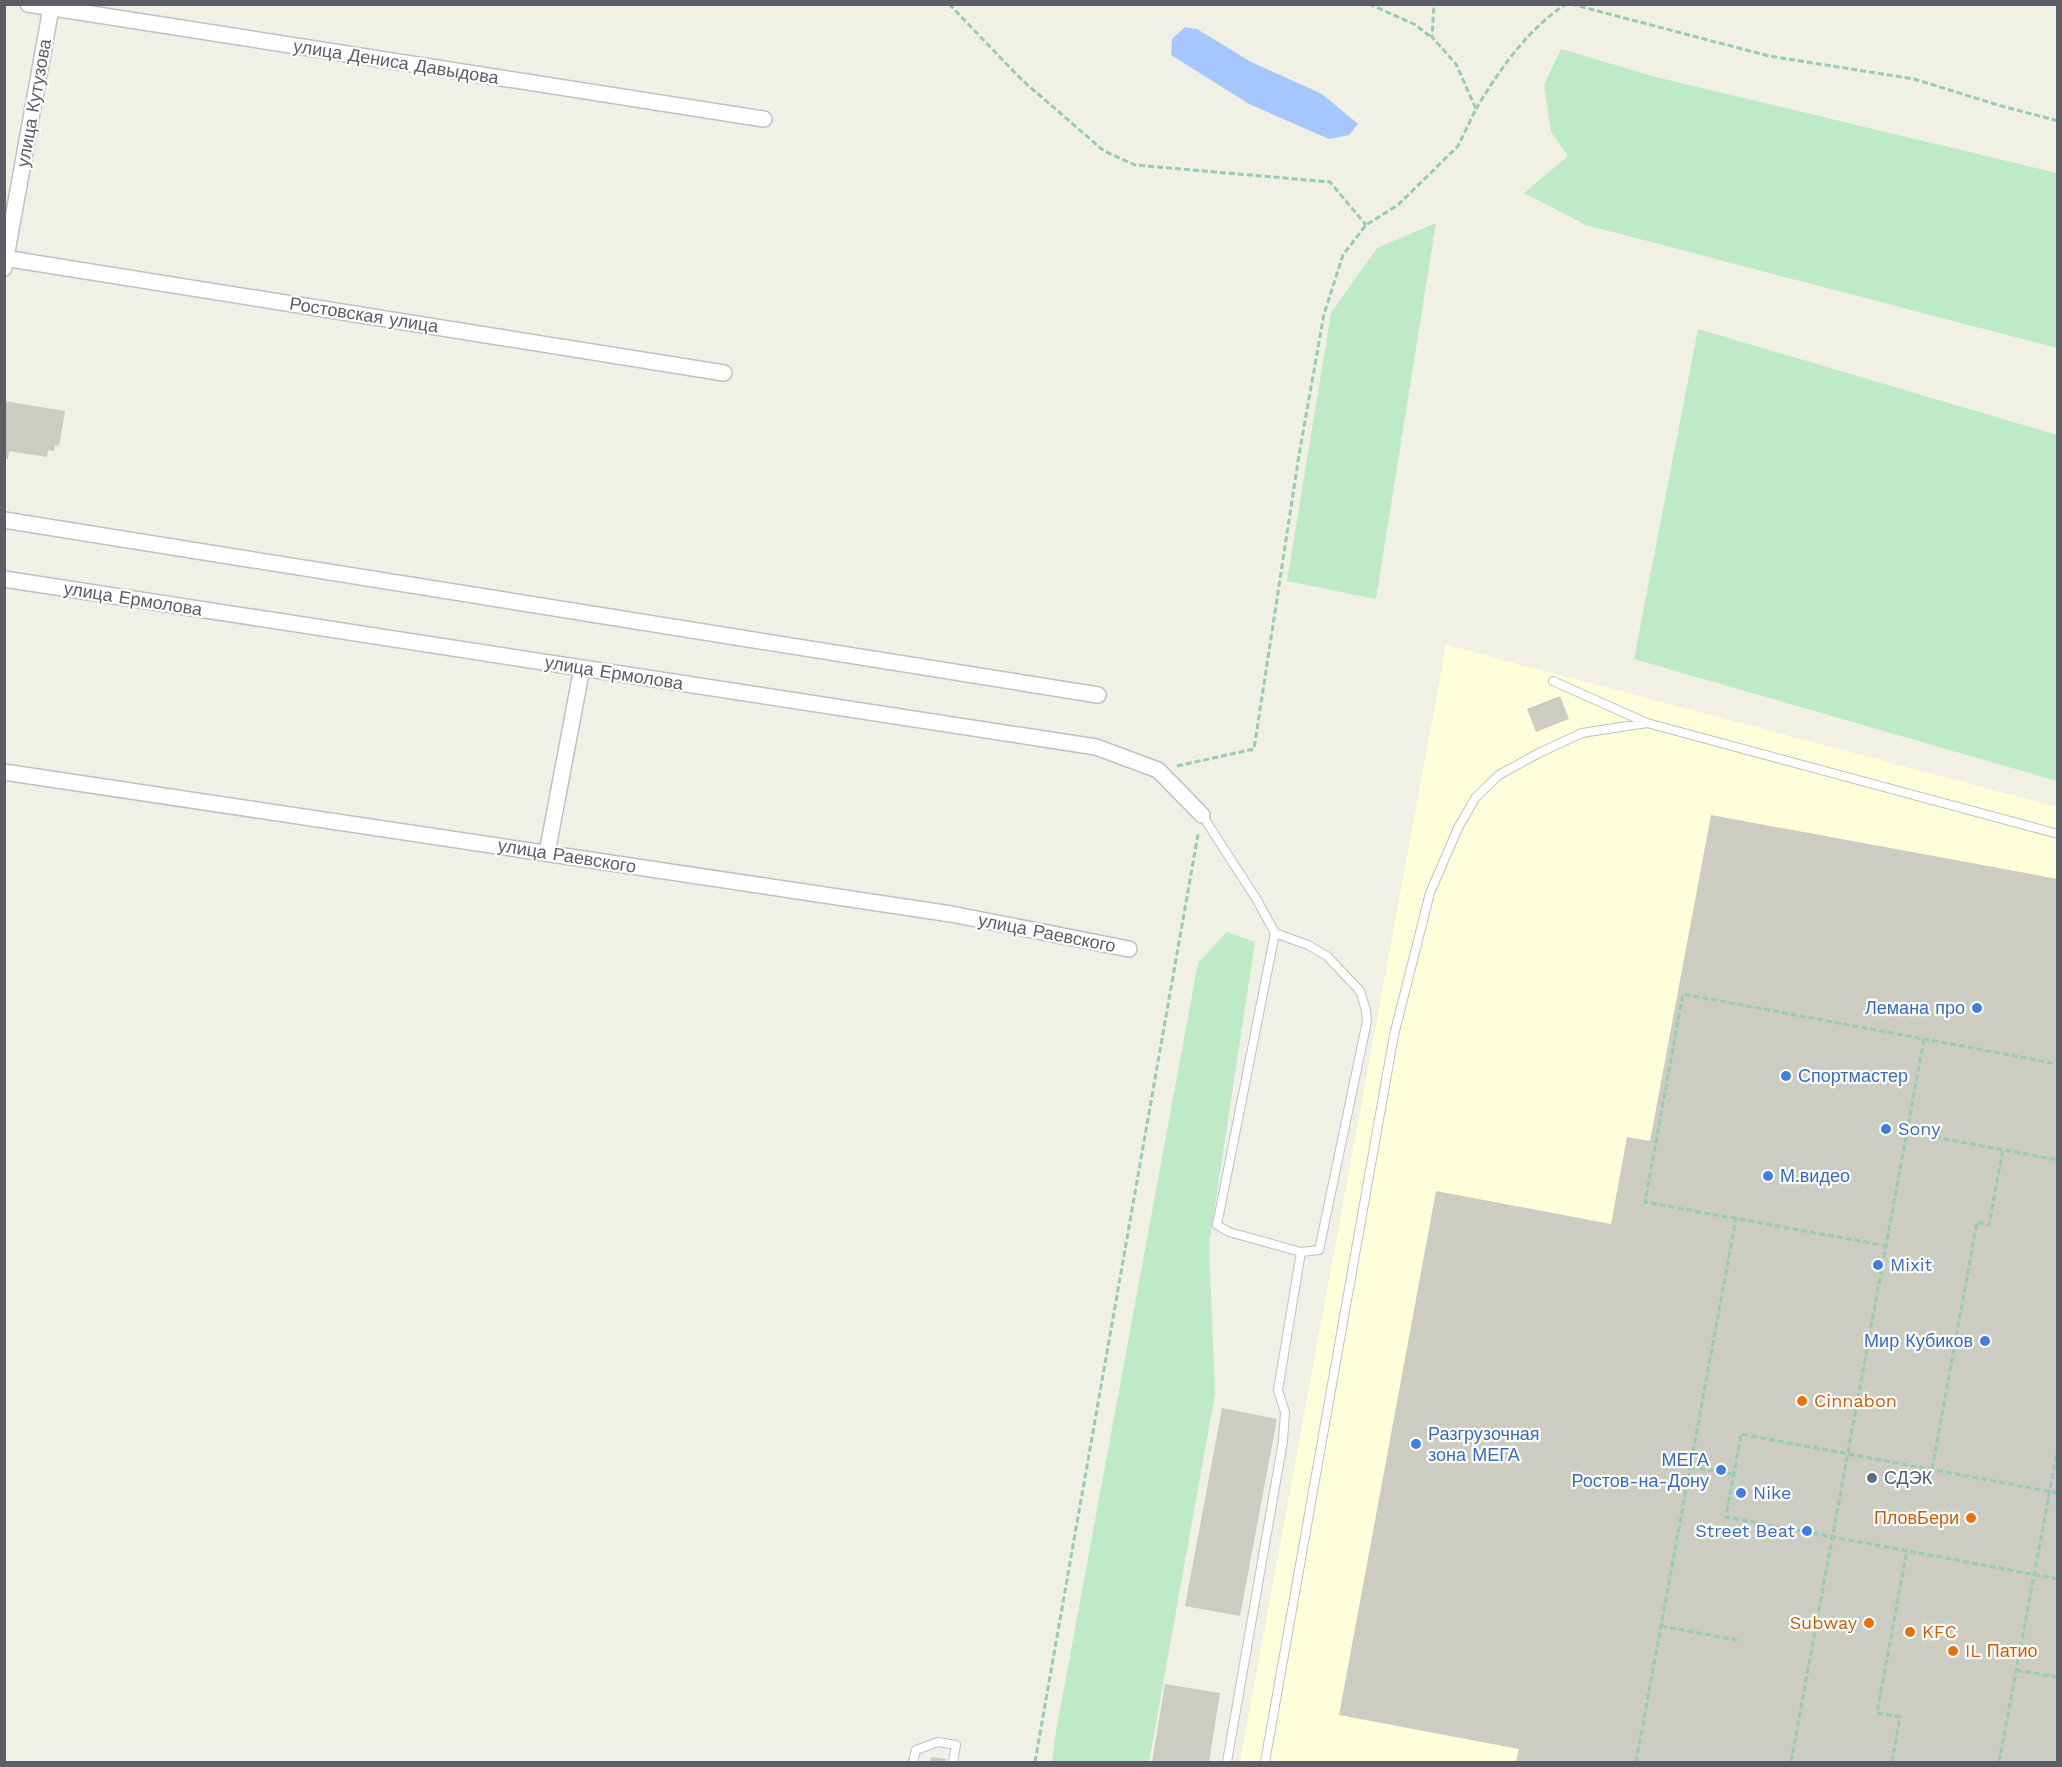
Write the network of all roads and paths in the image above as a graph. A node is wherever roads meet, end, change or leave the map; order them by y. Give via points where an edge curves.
1 (28, 4) edge
2 (949, 4) edge
3 (1369, 4) edge
4 (1434, 4) edge
5 (1566, 4) edge
6 (1571, 4) edge
7 (51, 8) junction
8 (1432, 37) junction
9 (1476, 109) junction
10 (764, 118) dead end
11 (2058, 121) edge
12 (1366, 225) junction
13 (5, 261) edge
14 (724, 373) dead end
15 (4, 520) edge
16 (4, 579) edge
17 (582, 668) junction
18 (1552, 681) dead end
19 (1098, 695) dead end
20 (1647, 723) junction
21 (1158, 770) junction
22 (4, 772) edge
23 (1202, 815) junction
24 (2058, 834) edge
25 (548, 853) junction
26 (1275, 933) junction
27 (1129, 949) dead end
28 (1924, 1039) junction
29 (2058, 1064) edge
30 (1908, 1132) junction
31 (2002, 1149) junction
32 (2058, 1160) edge
33 (1736, 1218) junction
34 (1887, 1246) junction
35 (1301, 1252) junction
36 (2058, 1447) edge
37 (1848, 1454) junction
38 (1690, 1467) junction
39 (1932, 1469) junction
40 (1734, 1474) junction
41 (2049, 1491) junction
42 (2058, 1493) edge
43 (1833, 1537) junction
44 (1907, 1550) junction
45 (2034, 1574) junction
46 (2058, 1579) edge
47 (1661, 1626) junction
48 (1737, 1641) dead end
49 (2016, 1670) junction
50 (2058, 1677) edge
51 (914, 1762) edge
52 (953, 1762) edge
53 (1035, 1762) edge
54 (1227, 1762) edge
55 (1265, 1762) edge
56 (1636, 1762) edge
57 (1791, 1762) edge
58 (1892, 1762) edge
59 (1999, 1762) edge

1 - 7 street, улица Дениса Давыдова
2 - 12 path via 1022,80 1104,151 1135,165 1330,182
3 - 8 path via 1414,24
4 - 8 path
5 - 9 path via 1549,16 1509,59
6 - 11 path via 1769,56 1914,79
7 - 10 street, улица Дениса Давыдова
7 - 13 street, улица Кутузова
8 - 9 path via 1456,64
9 - 12 path via 1458,146 1398,205
12 - 21 path via 1343,255 1324,314 1254,749
13 - 14 street, Ростовская улица
15 - 19 street
16 - 17 street, улица Ермолова
17 - 21 street, улица Ермолова via 1096,747
17 - 25 street
18 - 20 lane
20 - 24 lane
20 - 55 lane via 1582,733 1499,775 1476,797 1430,893 1394,1035
21 - 23 street, улица Ермолова
22 - 25 street, улица Раевского
23 - 26 lane
23 - 53 path
25 - 27 street, улица Раевского via 951,914
26 - 35 lane via 1216,1226
26 - 35 lane via 1327,956 1360,991 1367,1021 1319,1250
28 - 29 path
28 - 30 path
28 - 33 path via 1683,994 1646,1202
30 - 31 path
30 - 34 path
31 - 32 path
31 - 39 path via 1989,1225 1977,1222
33 - 34 path
33 - 38 path
34 - 37 path
35 - 54 lane via 1278,1390 1285,1412 1283,1440
36 - 41 path
37 - 39 path
37 - 40 path via 1741,1434
37 - 43 path
38 - 40 path
38 - 47 path
39 - 41 path
40 - 43 path via 1726,1517
41 - 42 path
41 - 45 path
43 - 44 path
43 - 57 path
44 - 45 path
44 - 58 path via 1877,1713 1900,1717
45 - 46 path
45 - 49 path
47 - 48 path
47 - 56 path
49 - 50 path
49 - 59 path
51 - 52 lane via 916,1750 938,1742 956,1745

